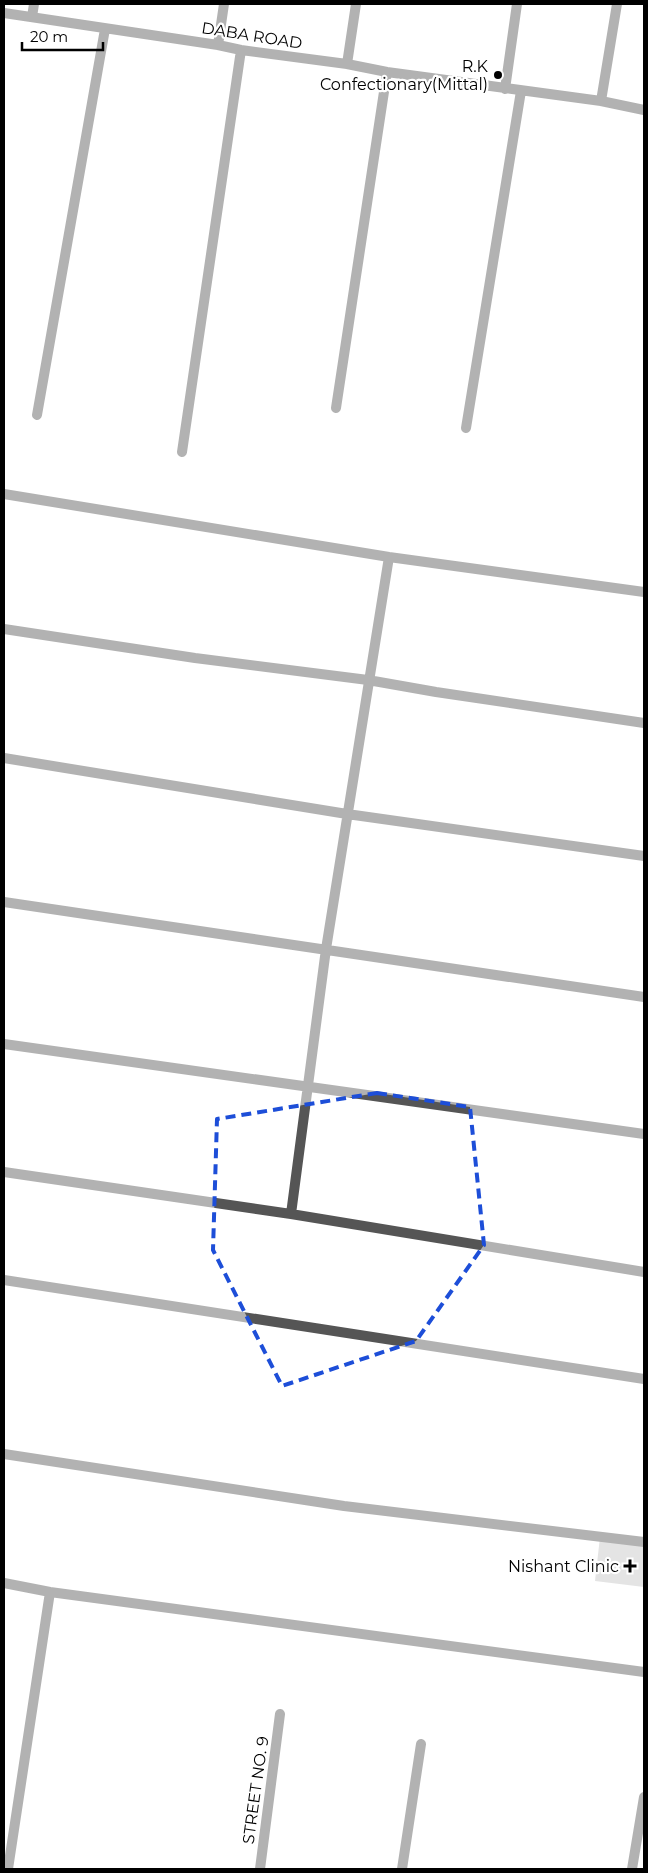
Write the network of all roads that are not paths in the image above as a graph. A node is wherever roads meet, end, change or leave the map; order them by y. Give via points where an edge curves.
1 (34, 4) edge
2 (224, 4) edge
3 (356, 4) edge
4 (517, 4) edge
5 (617, 4) edge
6 (4, 14) edge
7 (32, 17) junction
8 (105, 28) junction
9 (218, 45) junction
10 (241, 50) junction
11 (347, 64) junction
12 (387, 72) junction
13 (505, 89) junction
14 (521, 91) junction
15 (601, 101) junction
16 (644, 110) edge
17 (336, 408) dead end
18 (36, 415) dead end
19 (466, 428) dead end
20 (182, 452) dead end
21 (4, 494) edge
22 (389, 556) junction
23 (644, 592) edge
24 (4, 629) edge
25 (368, 680) junction
26 (644, 723) edge
27 (4, 758) edge
28 (347, 814) junction
29 (644, 856) edge
30 (4, 902) edge
31 (326, 949) junction
32 (644, 997) edge
33 (4, 1044) edge
34 (306, 1088) junction
35 (644, 1134) edge
36 (4, 1172) edge
37 (291, 1214) junction
38 (644, 1272) edge
39 (4, 1280) edge
40 (644, 1379) edge
41 (4, 1454) edge
42 (644, 1542) edge
43 (4, 1584) edge
44 (50, 1592) junction
45 (644, 1672) edge
46 (280, 1714) dead end
47 (421, 1744) dead end
48 (644, 1797) edge
49 (8, 1869) edge
50 (260, 1869) edge
51 (402, 1869) edge
52 (632, 1869) edge

1 - 7 street
2 - 9 street
3 - 11 street
4 - 13 street
5 - 15 street
6 - 7 street, DABA ROAD
7 - 8 street, DABA ROAD
8 - 9 street, DABA ROAD
8 - 18 street
9 - 10 street, DABA ROAD
10 - 11 street, DABA ROAD
10 - 20 street
11 - 12 street, DABA ROAD
12 - 13 street, DABA ROAD
12 - 17 street
13 - 14 street, DABA ROAD
14 - 15 street, DABA ROAD
14 - 19 street
15 - 16 street, DABA ROAD
21 - 22 street
22 - 23 street
22 - 25 street
24 - 25 street
25 - 26 street
25 - 28 street
27 - 28 street
28 - 29 street
28 - 31 street
30 - 31 street
31 - 32 street
31 - 34 street
33 - 34 street
34 - 35 street
34 - 37 street
36 - 37 street
37 - 38 street
39 - 40 street
41 - 42 street via 344,1506
43 - 44 street
44 - 45 street
44 - 49 street
46 - 50 street, STREET NO. 9
47 - 51 street
48 - 52 street

